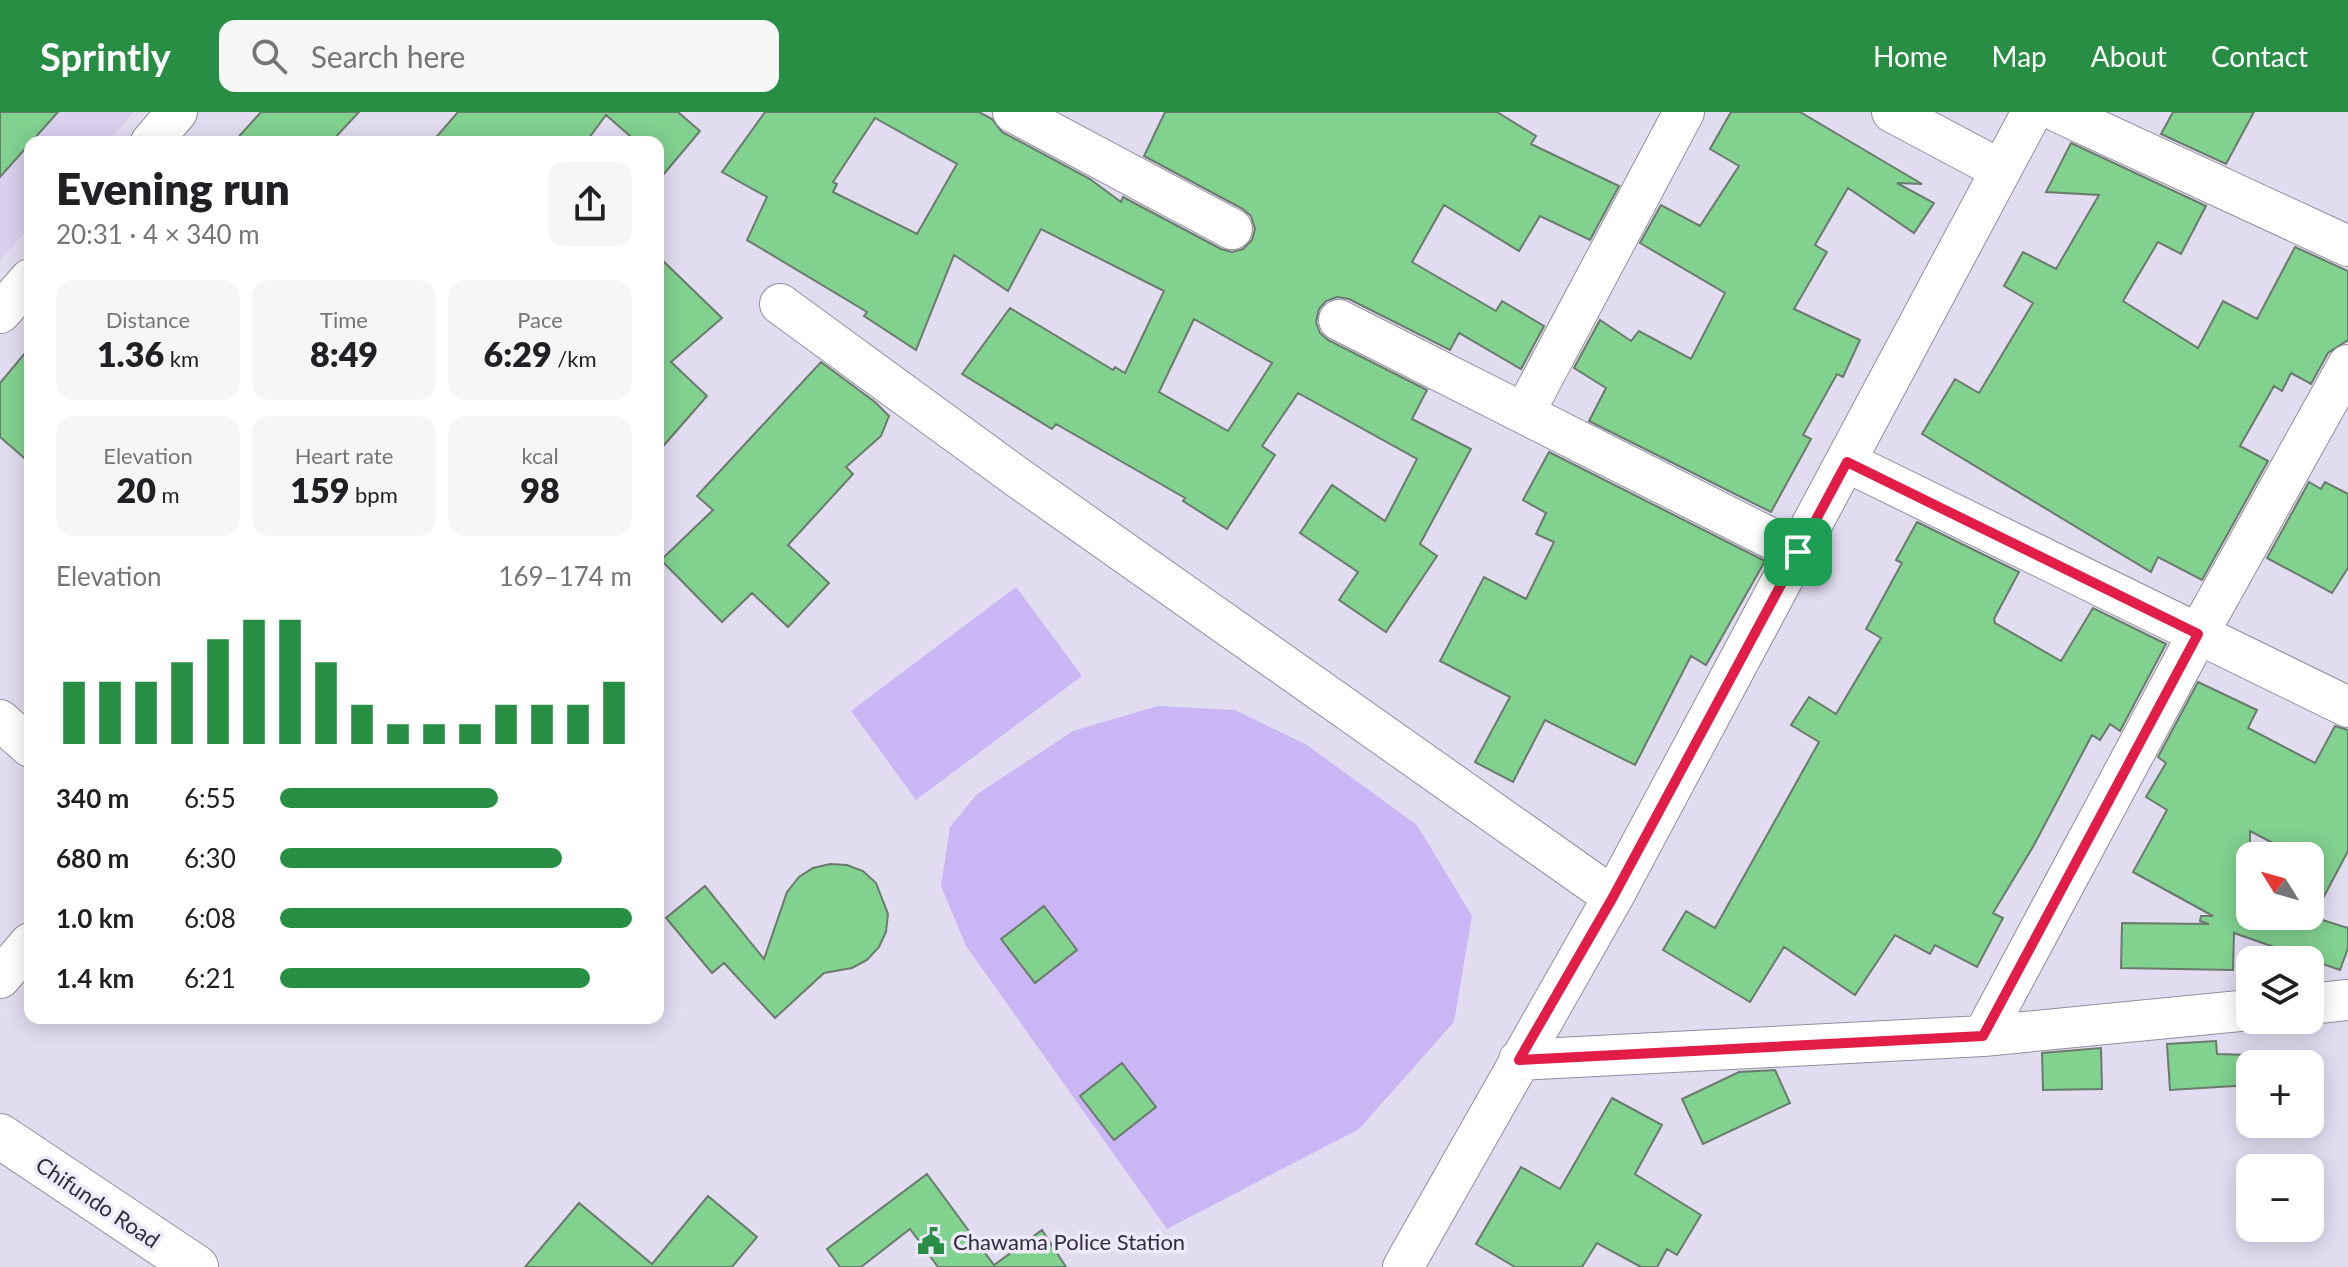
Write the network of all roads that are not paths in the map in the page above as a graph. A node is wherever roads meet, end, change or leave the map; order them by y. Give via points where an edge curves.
1 (1013, 112) edge
2 (1684, 112) edge
3 (1892, 112) edge
4 (2032, 112) edge
5 (2058, 112) edge
6 (1078, 127) edge
7 (1999, 169) junction
8 (1232, 229) dead end
9 (2348, 246) edge
10 (24, 286) edge
11 (780, 304) dead end
12 (0, 313) edge
13 (1339, 320) dead end
14 (2348, 365) edge
15 (1524, 413) junction
16 (1847, 462) junction
17 (1798, 552) junction
18 (2198, 634) junction
19 (2348, 707) edge
20 (0, 720) edge
21 (24, 742) edge
22 (1613, 897) junction
23 (24, 950) edge
24 (0, 978) edge
25 (2348, 1000) edge
26 (2324, 1003) edge
27 (2236, 1011) edge
28 (1983, 1036) junction
29 (1519, 1060) junction
30 (0, 1136) edge
31 (196, 1267) edge
32 (1403, 1267) edge

1 - 6 street
2 - 15 street
3 - 7 street
4 - 7 street
5 - 9 street
6 - 8 street
7 - 16 street
10 - 12 street
11 - 22 street
13 - 15 street
14 - 18 street
15 - 17 street
16 - 17 street
16 - 18 street
17 - 22 street
18 - 19 street
18 - 28 street
20 - 21 street
22 - 29 street
23 - 24 street
25 - 26 street
27 - 28 street
28 - 29 street
29 - 32 street
30 - 31 street, Chifundo Road

